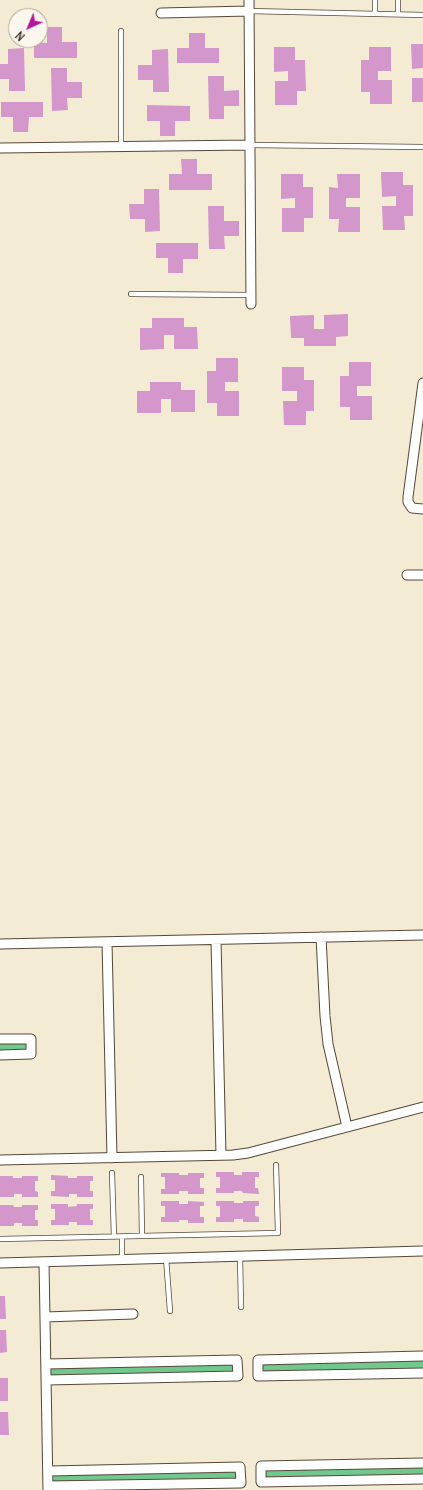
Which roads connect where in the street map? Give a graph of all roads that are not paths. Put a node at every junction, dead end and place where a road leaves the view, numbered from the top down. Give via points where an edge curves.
1 (249, 0) edge
2 (375, 0) edge
3 (398, 0) edge
4 (249, 11) junction
5 (161, 13) dead end
6 (375, 14) junction
7 (398, 14) junction
8 (423, 15) edge
9 (121, 31) dead end
10 (250, 145) junction
11 (121, 146) junction
12 (423, 147) edge
13 (0, 148) edge
14 (131, 294) dead end
15 (251, 300) joint
16 (423, 383) edge
17 (420, 430) edge
18 (423, 509) edge
19 (407, 575) dead end
20 (423, 575) edge
21 (423, 935) edge
22 (321, 937) junction
23 (216, 940) junction
24 (108, 942) junction
25 (0, 944) edge
26 (0, 1039) edge
27 (0, 1055) edge
28 (423, 1107) edge
29 (347, 1128) junction
30 (221, 1155) junction
31 (112, 1158) junction
32 (0, 1160) edge
33 (276, 1165) dead end
34 (112, 1173) dead end
35 (142, 1177) dead end
36 (142, 1236) junction
37 (114, 1237) junction
38 (122, 1237) junction
39 (0, 1239) edge
40 (423, 1251) edge
41 (240, 1256) junction
42 (166, 1258) junction
43 (122, 1259) junction
44 (44, 1262) junction
45 (0, 1263) edge
46 (242, 1307) dead end
47 (170, 1311) dead end
48 (133, 1314) dead end
49 (45, 1317) junction
50 (423, 1356) edge
51 (46, 1364) junction
52 (423, 1373) edge
53 (46, 1380) junction
54 (423, 1463) edge
55 (48, 1471) junction
56 (423, 1479) edge
57 (48, 1488) edge

1 - 4 street
2 - 6 lane
3 - 7 lane
4 - 5 street
4 - 6 lane
4 - 10 street
6 - 7 lane
7 - 8 lane
9 - 11 lane
10 - 11 street
10 - 12 lane
10 - 15 street
11 - 13 street
14 - 15 lane
16 - 17 street
17 - 18 street via 408,502 412,508
19 - 20 street
21 - 22 street
22 - 23 street
22 - 29 street via 324,1016
23 - 24 street
23 - 30 street
24 - 25 street
24 - 31 street
26 - 27 street via 31,1039 31,1054
28 - 29 street
29 - 30 street via 260,1151
30 - 31 street
31 - 32 street
33 - 36 lane via 278,1233
34 - 37 lane
35 - 36 lane
36 - 38 lane
37 - 38 lane
37 - 39 lane
38 - 43 lane
40 - 41 street
41 - 42 street
41 - 46 lane
42 - 43 street
42 - 47 lane
43 - 44 street
44 - 45 street
44 - 49 street
48 - 49 street
49 - 51 street
50 - 52 street via 258,1360 258,1376
51 - 53 street
51 - 53 street via 237,1360 238,1376
53 - 55 street
54 - 56 street via 261,1466 261,1482
55 - 57 street
55 - 57 street via 240,1467 241,1483

